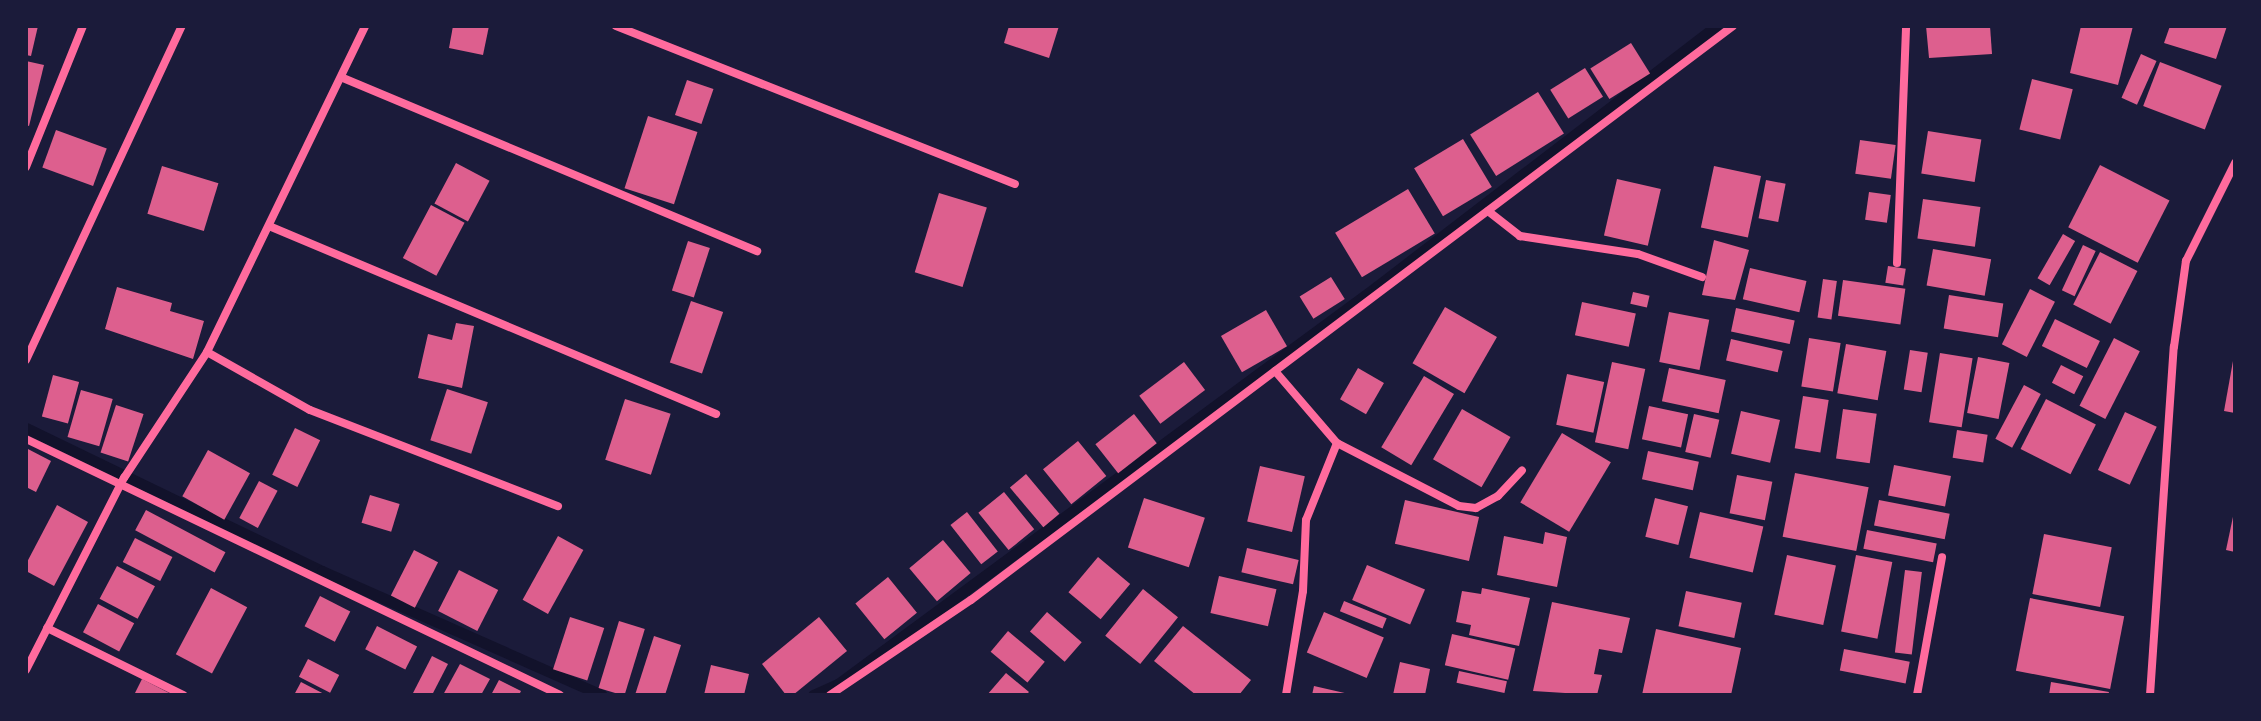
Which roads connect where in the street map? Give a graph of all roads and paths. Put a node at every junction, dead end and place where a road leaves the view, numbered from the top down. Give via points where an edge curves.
1 (83, 26) edge
2 (182, 26) edge
3 (365, 26) edge
4 (616, 26) edge
5 (1733, 26) edge
6 (1906, 26) edge
7 (343, 78) junction
8 (2235, 163) edge
9 (26, 167) edge
10 (1015, 184) dead end
11 (1488, 211) junction
12 (269, 226) junction
13 (757, 251) dead end
14 (1897, 263) dead end
15 (1702, 277) dead end
16 (207, 352) junction
17 (26, 360) edge
18 (1275, 371) junction
19 (716, 414) dead end
20 (26, 439) edge
21 (1337, 443) junction
22 (1522, 470) dead end
23 (125, 477) junction
24 (558, 506) dead end
25 (1942, 557) dead end
26 (47, 628) junction
27 (26, 670) edge
28 (183, 695) edge
29 (560, 695) edge
30 (830, 695) edge
31 (1286, 695) edge
32 (1917, 695) edge
33 (2150, 695) edge

1 - 9 street
2 - 17 street
3 - 7 street
4 - 10 street
5 - 11 street
6 - 14 street
7 - 12 street
7 - 13 street
8 - 33 street via 2186,261 2174,347
11 - 15 street via 1520,236 1638,254
11 - 18 street
12 - 16 street
12 - 19 street
16 - 23 street
16 - 24 street via 310,410
18 - 21 street
18 - 30 street via 971,600
20 - 23 street
21 - 22 street via 1459,506 1476,508 1498,496
21 - 31 street via 1306,520 1303,591
23 - 26 street
23 - 29 street
25 - 32 street
26 - 27 street
26 - 28 street

